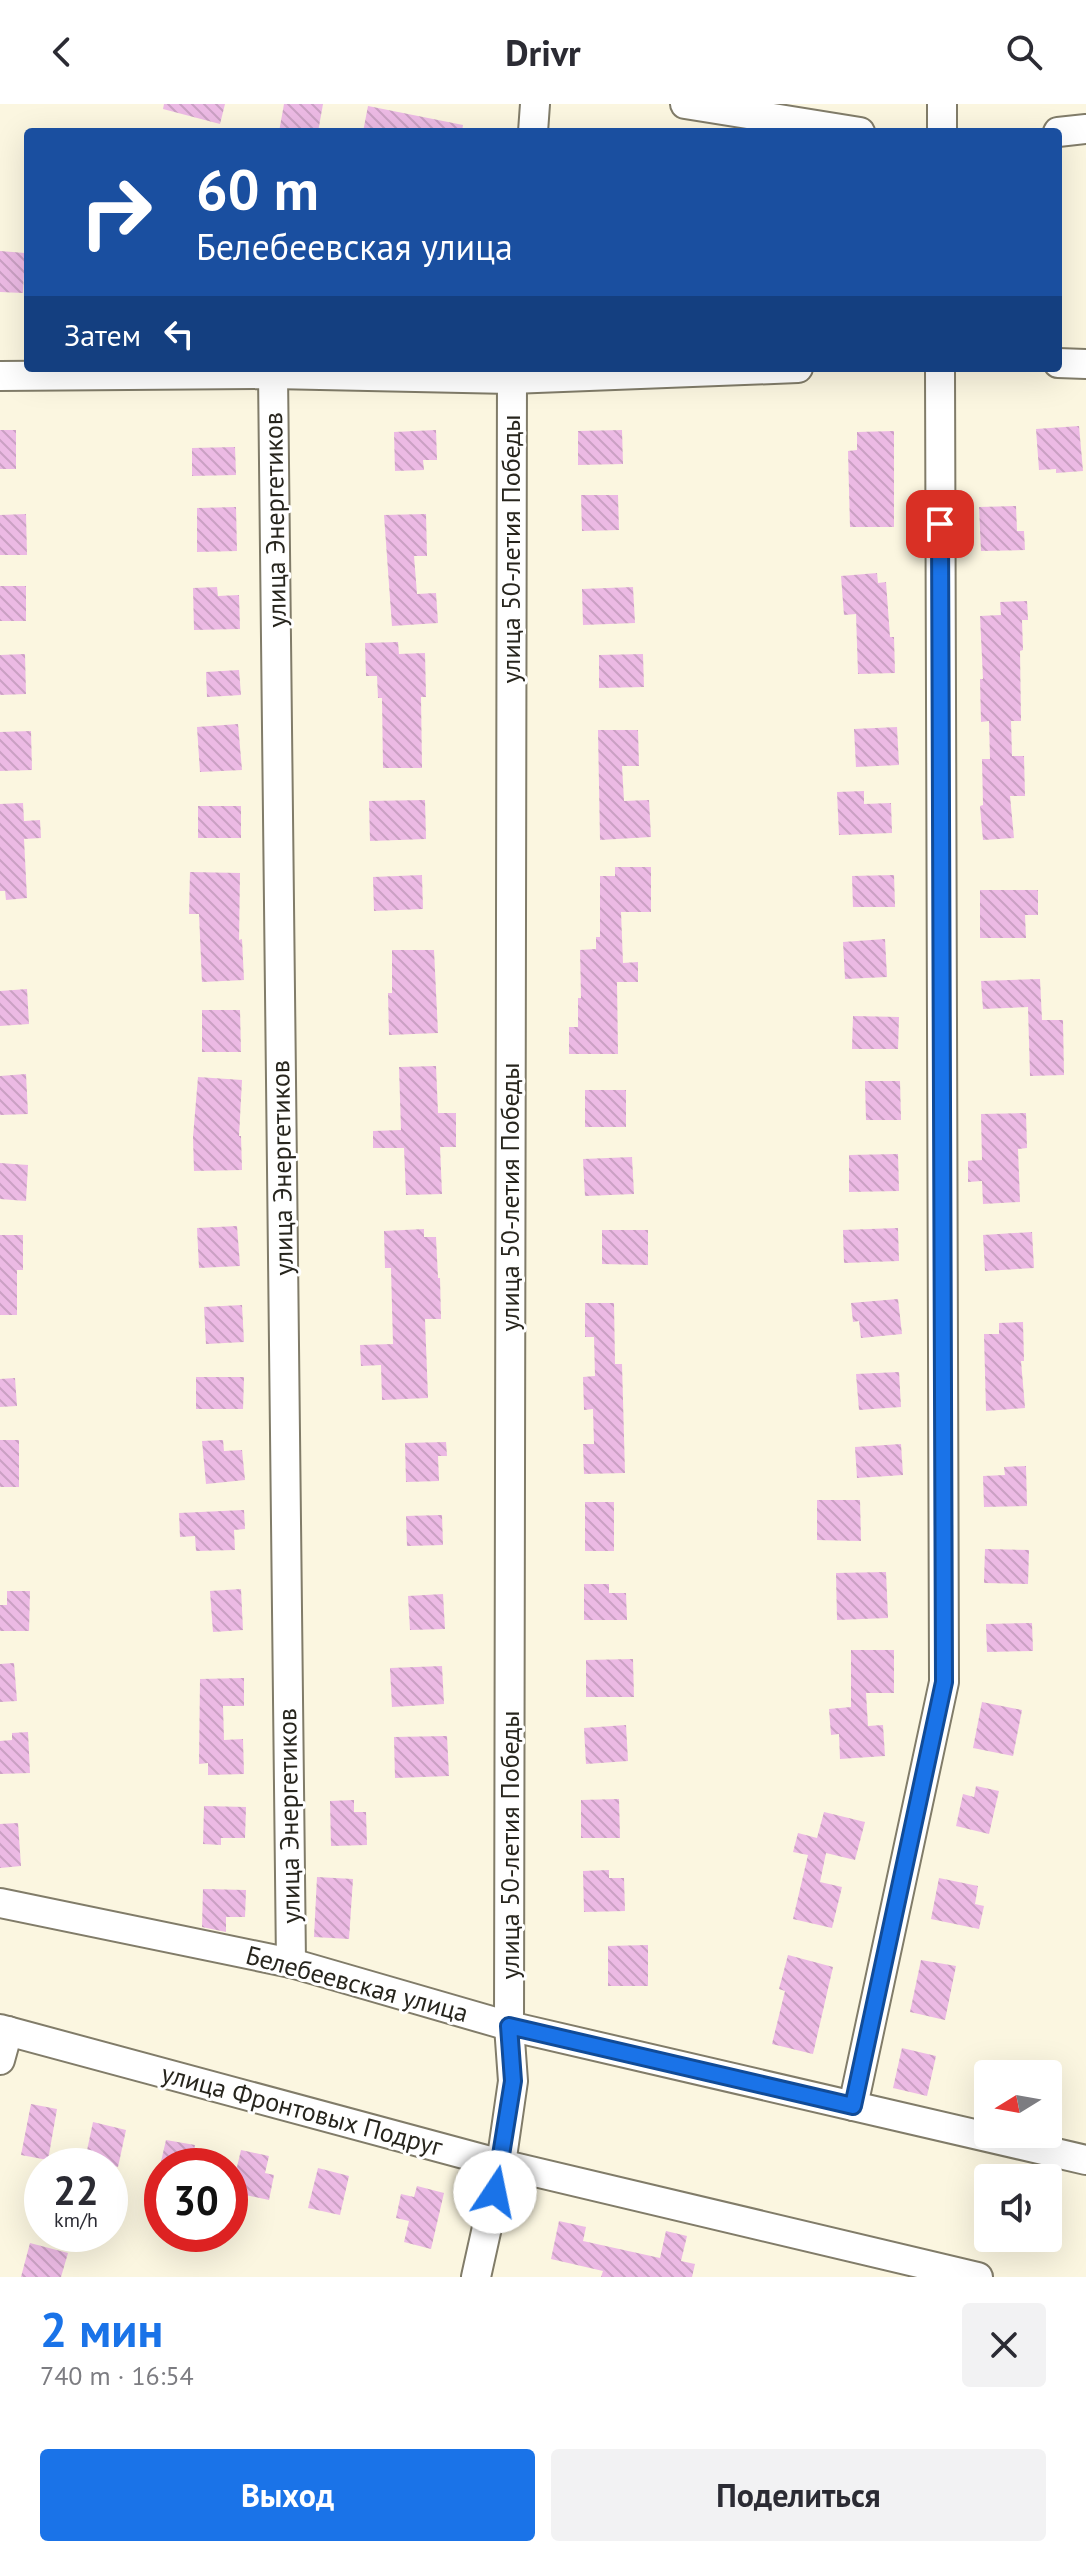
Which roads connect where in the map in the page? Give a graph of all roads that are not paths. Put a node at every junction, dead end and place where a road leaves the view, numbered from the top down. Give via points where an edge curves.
1 (535, 104) edge
2 (685, 104) edge
3 (942, 104) edge
4 (533, 128) edge
5 (835, 128) edge
6 (942, 128) edge
7 (1086, 129) edge
8 (1062, 132) edge
9 (1062, 363) edge
10 (1086, 364) edge
11 (568, 372) edge
12 (940, 372) edge
13 (511, 373) edge
14 (273, 374) junction
15 (0, 376) edge
16 (0, 1903) edge
17 (291, 1963) junction
18 (509, 2026) junction
19 (4, 2030) edge
20 (0, 2060) edge
21 (853, 2106) junction
22 (1086, 2160) edge
23 (501, 2164) junction
24 (476, 2277) edge
25 (978, 2277) edge

1 - 4 street
2 - 5 street
3 - 6 street
7 - 8 street
9 - 10 street
11 - 13 street
12 - 21 street via 944,1682
13 - 14 street
13 - 18 street, улица 50-летия Победы
14 - 15 street
14 - 17 street, улица Энергетиков
16 - 17 street, Белебеевская улица
17 - 18 street, Белебеевская улица
18 - 21 street, Белебеевская улица
18 - 23 street, улица 50-летия Победы via 513,2081
19 - 20 street
19 - 23 street, улица Фронтовых Подруг
21 - 22 street, Белебеевская улица
23 - 24 street, улица 50-летия Победы
23 - 25 street, улица Фронтовых Подруг

